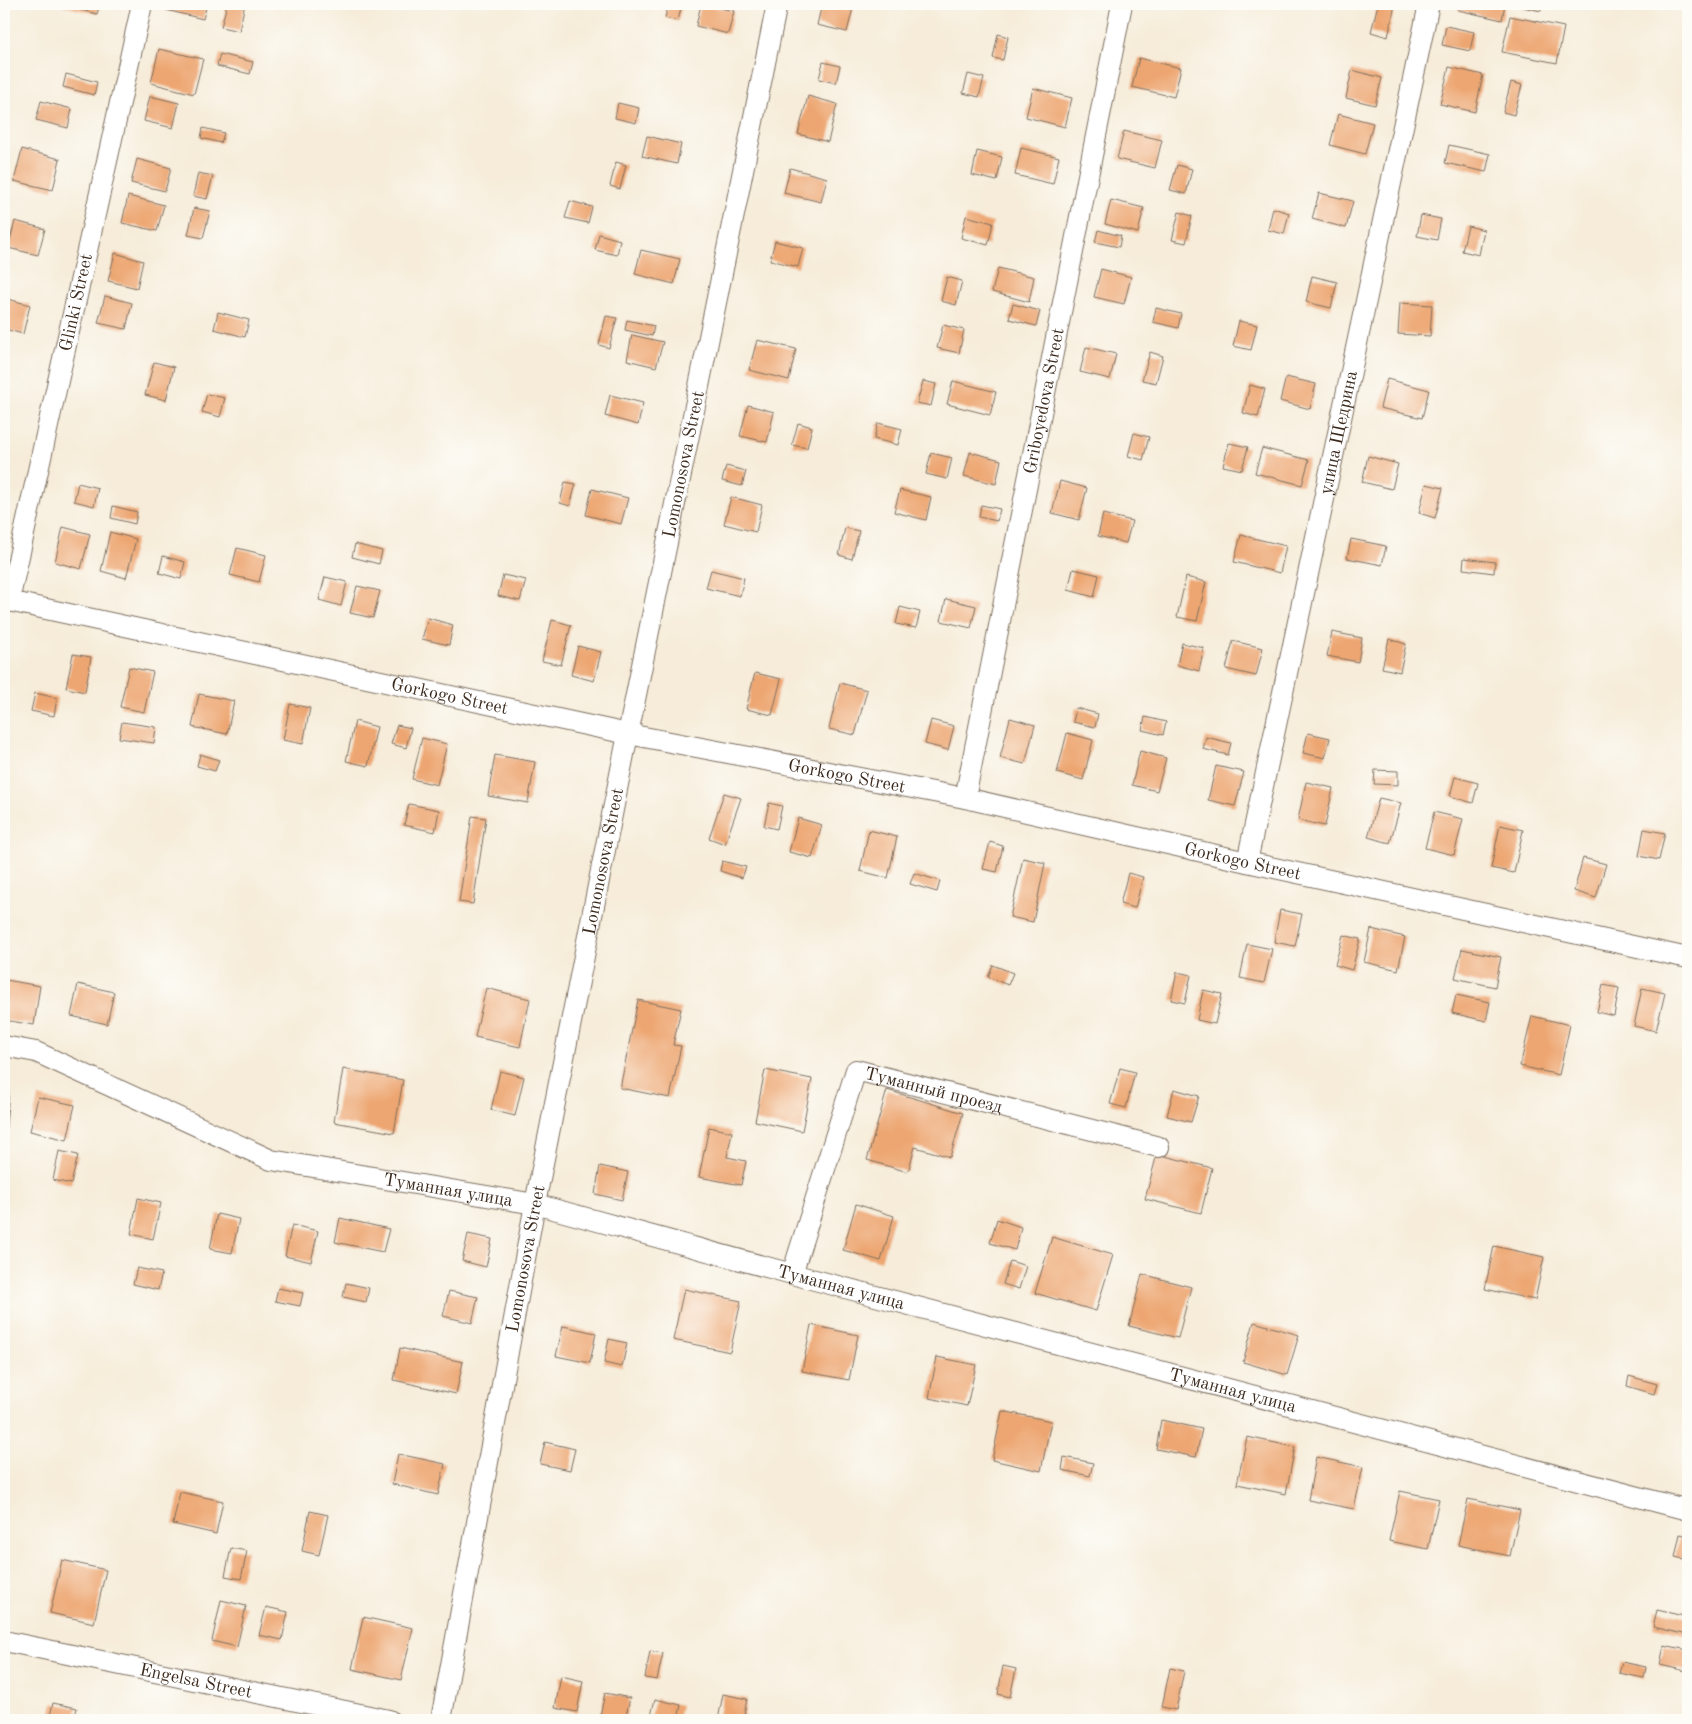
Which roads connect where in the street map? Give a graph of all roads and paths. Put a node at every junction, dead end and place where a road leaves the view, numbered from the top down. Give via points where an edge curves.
1 (142, 4) edge
2 (777, 4) edge
3 (1122, 4) edge
4 (1429, 4) edge
5 (6, 601) edge
6 (628, 734) junction
7 (965, 798) junction
8 (1247, 862) junction
9 (1688, 958) edge
10 (4, 1046) edge
11 (1159, 1147) dead end
12 (535, 1204) junction
13 (792, 1274) junction
14 (1688, 1510) edge
15 (4, 1641) edge
16 (389, 1720) edge
17 (441, 1720) edge

1 - 5 street, Glinki Street
2 - 6 street, Lomonosova Street
3 - 7 street, Griboyedova Street
4 - 8 street, улица Щедрина
5 - 6 street, Gorkogo Street
6 - 7 street, Gorkogo Street
6 - 12 street, Lomonosova Street
7 - 8 street, Gorkogo Street
8 - 9 street, Gorkogo Street
10 - 12 street, Туманная улица via 36,1052 271,1160
11 - 13 street, Туманный проезд via 856,1070
12 - 13 street, Туманная улица
12 - 17 street, Lomonosova Street
13 - 14 street, Туманная улица
15 - 16 street, Engelsa Street

